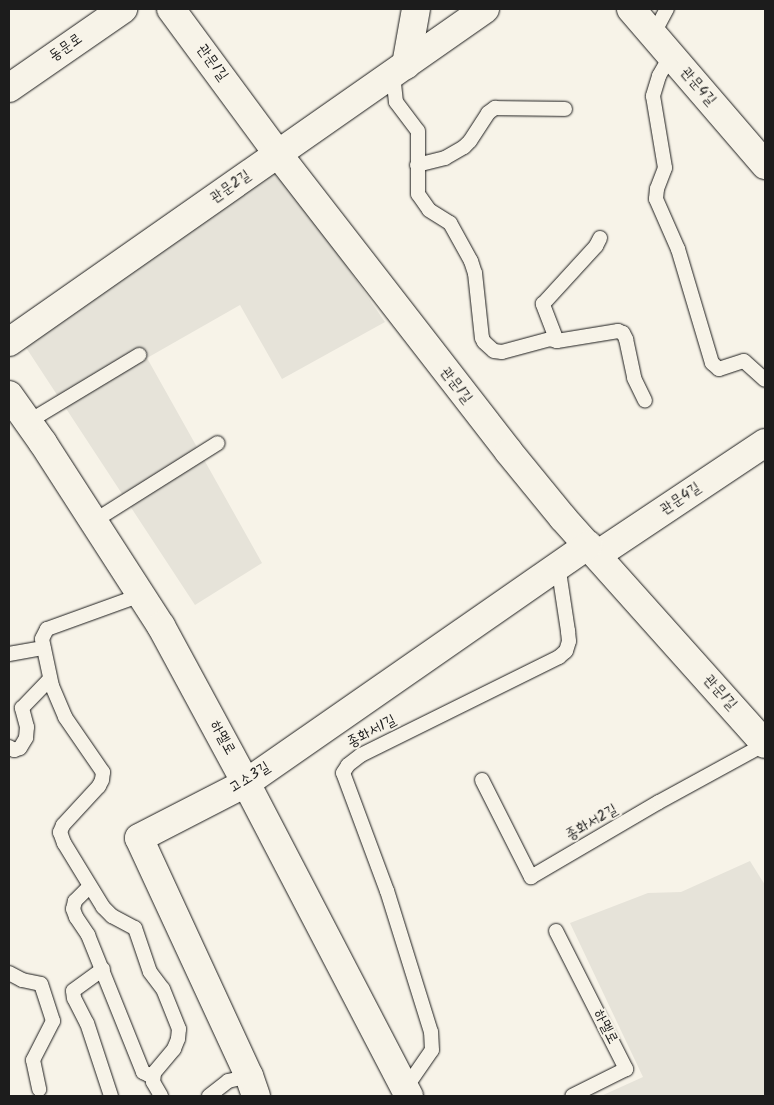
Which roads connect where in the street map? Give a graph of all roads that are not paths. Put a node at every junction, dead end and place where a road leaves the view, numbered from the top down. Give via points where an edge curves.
1 (123, 9) edge
2 (171, 9) edge
3 (416, 9) edge
4 (631, 9) edge
5 (667, 9) edge
6 (478, 12) edge
7 (654, 35) junction
8 (671, 56) junction
9 (399, 69) junction
10 (9, 88) edge
11 (565, 109) dead end
12 (278, 154) junction
13 (417, 165) junction
14 (765, 165) edge
15 (600, 238) dead end
16 (557, 341) junction
17 (9, 342) edge
18 (139, 355) dead end
19 (765, 380) edge
20 (9, 395) edge
21 (646, 401) dead end
22 (28, 422) junction
23 (218, 443) dead end
24 (765, 443) edge
25 (94, 521) junction
26 (592, 550) junction
27 (558, 565) junction
28 (141, 595) junction
29 (44, 648) junction
30 (9, 654) edge
31 (50, 679) junction
32 (765, 744) edge
33 (9, 747) edge
34 (482, 780) dead end
35 (246, 783) junction
36 (89, 887) junction
37 (556, 931) dead end
38 (103, 969) junction
39 (9, 972) edge
40 (154, 1073) junction
41 (253, 1086) edge
42 (39, 1089) dead end
43 (407, 1093) edge
44 (111, 1096) edge
45 (161, 1096) edge
46 (209, 1096) edge
47 (572, 1096) edge

1 - 10 street, 동문로
2 - 12 street, 관문1길
3 - 9 street
4 - 7 street, 관문4길
5 - 7 lane
6 - 9 street, 관문2길
7 - 8 street, 관문4길
8 - 14 street, 관문4길
8 - 19 lane via 659,76 653,96 665,168 656,199 678,249 712,363 719,369 744,361
9 - 12 street, 관문2길
9 - 13 lane via 396,102 418,131
11 - 13 lane via 494,108 464,147 445,158
12 - 17 street, 관문2길
12 - 26 street, 관문1길 via 431,355
13 - 16 lane via 418,194 430,210 450,224 474,268 484,342 494,351 502,352 550,339
15 - 16 lane via 543,304
16 - 21 lane via 618,331 623,333 634,378
18 - 22 lane
20 - 22 street, 하멜로
22 - 25 street, 하멜로
23 - 25 lane
24 - 26 street, 관문4길
25 - 28 street, 하멜로
26 - 27 street, 고소3길
26 - 32 street, 관문1길
27 - 35 street, 고소3길
27 - 43 lane, 종화서1길 via 569,641 559,657 361,755 342,773 387,891 432,1032 432,1050
28 - 29 lane via 47,629 42,639
28 - 35 street, 하멜로
29 - 30 lane
29 - 31 lane
31 - 33 lane via 22,708 27,727 26,738 20,748 14,750
31 - 36 lane via 66,717 103,772 99,786 60,832
32 - 34 lane, 종화서2길 via 531,877
35 - 41 street, 고소3길 via 139,838
35 - 43 street, 하멜로
36 - 38 lane via 75,901 74,909
36 - 40 lane via 112,916 135,928 150,972 163,990 179,1029 169,1057
37 - 47 lane, 하멜로 via 626,1069
38 - 40 lane via 143,1072
38 - 44 lane via 73,991
39 - 42 lane via 22,980 41,984 53,1021 32,1060
40 - 45 lane via 153,1082
41 - 46 lane via 228,1081

